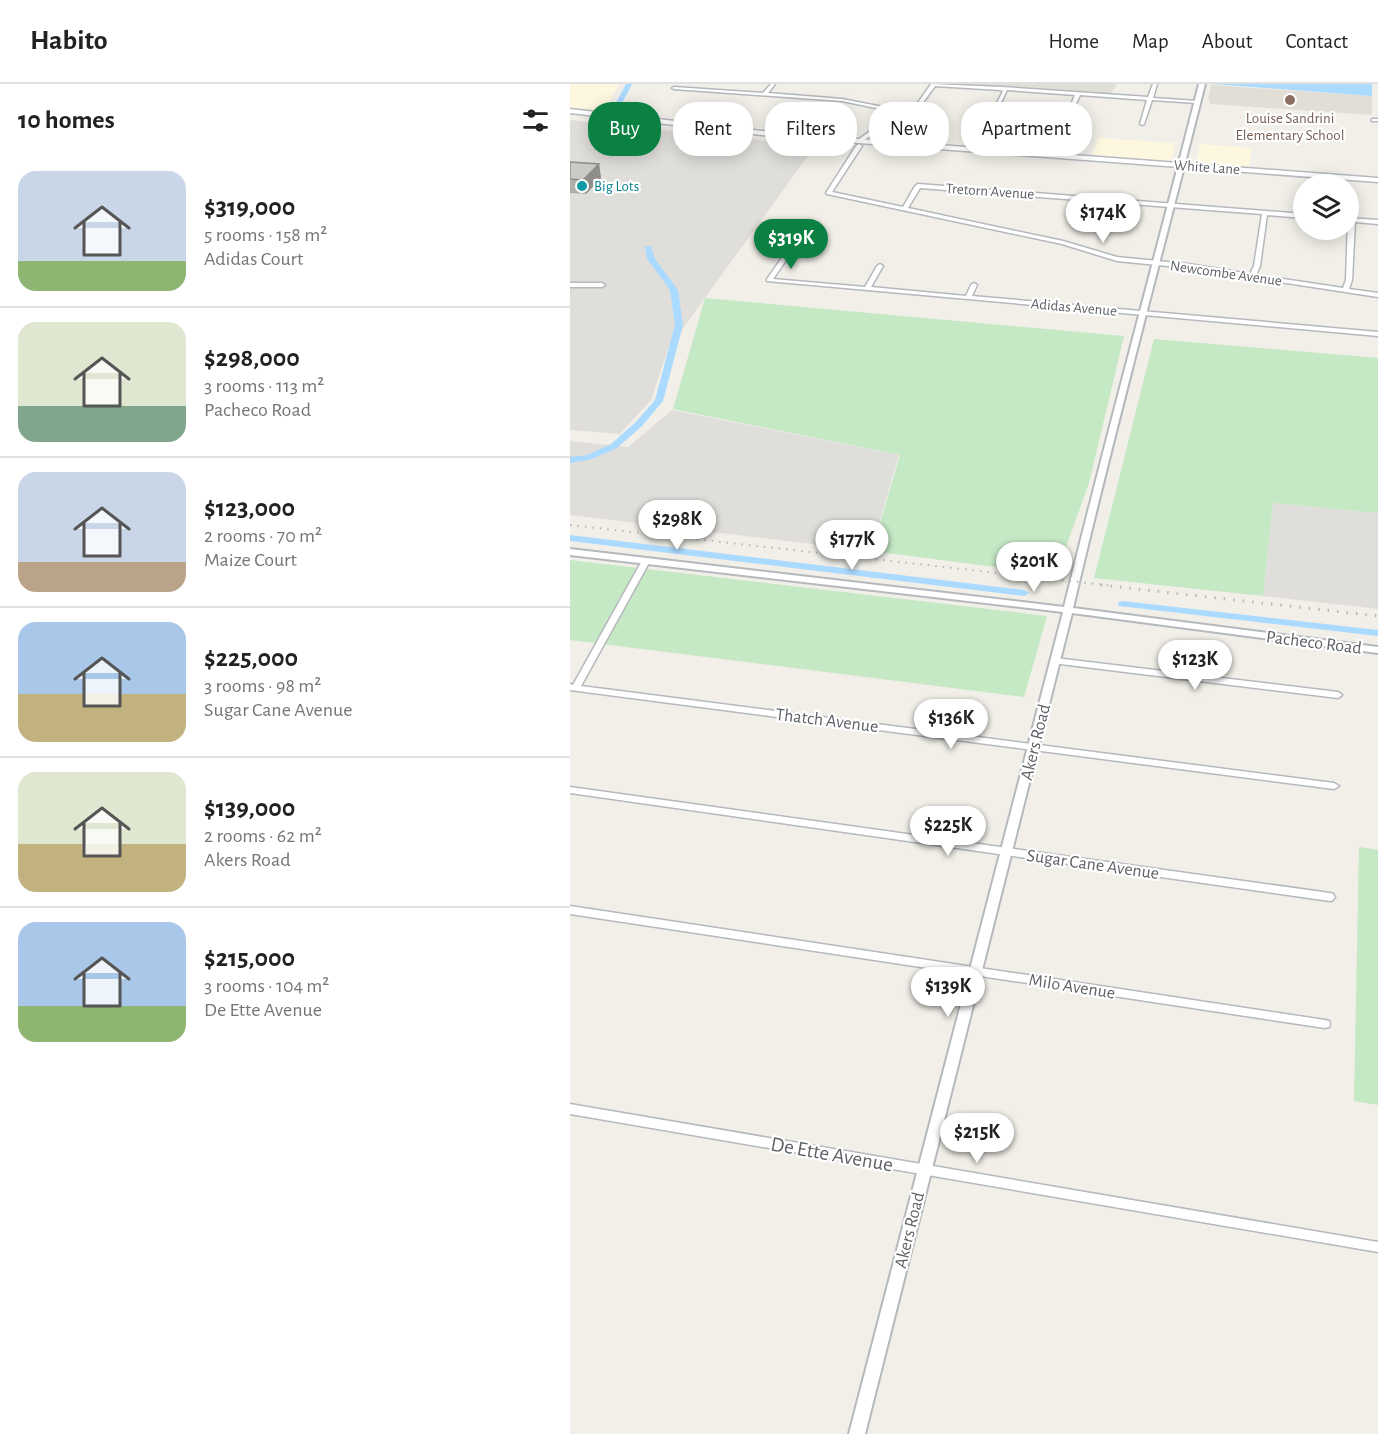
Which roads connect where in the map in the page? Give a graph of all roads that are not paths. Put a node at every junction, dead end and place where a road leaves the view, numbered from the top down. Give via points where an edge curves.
1 (773, 84) edge
2 (934, 84) edge
3 (1155, 84) edge
4 (1202, 84) edge
5 (674, 88) dead end
6 (1002, 88) junction
7 (1078, 94) junction
8 (764, 95) junction
9 (1150, 99) junction
10 (923, 102) edge
11 (1000, 102) edge
12 (1075, 102) edge
13 (1197, 102) junction
14 (869, 105) edge
15 (570, 111) edge
16 (588, 113) edge
17 (570, 116) edge
18 (588, 117) edge
19 (581, 118) junction
20 (661, 122) edge
21 (1142, 124) dead end
22 (673, 128) edge
23 (765, 133) edge
24 (869, 135) edge
25 (753, 137) edge
26 (859, 144) junction
27 (1181, 168) junction
28 (1378, 180) edge
29 (1378, 185) edge
30 (1172, 206) junction
31 (905, 209) junction
32 (1265, 213) junction
33 (1293, 215) edge
34 (1359, 221) edge
35 (1378, 222) edge
36 (1350, 240) edge
37 (793, 246) dead end
38 (1157, 263) junction
39 (880, 266) dead end
40 (1252, 276) junction
41 (570, 285) edge
42 (602, 285) dead end
43 (974, 285) dead end
44 (867, 289) junction
45 (1345, 290) junction
46 (1378, 295) edge
47 (968, 298) junction
48 (1144, 314) junction
49 (1378, 334) edge
50 (570, 552) edge
51 (646, 561) junction
52 (1068, 610) junction
53 (1378, 650) edge
54 (1055, 661) junction
55 (572, 687) edge
56 (1338, 696) dead end
57 (1033, 747) junction
58 (1335, 786) dead end
59 (570, 790) edge
60 (1006, 852) junction
61 (1330, 897) dead end
62 (570, 910) edge
63 (976, 971) junction
64 (1325, 1024) dead end
65 (570, 1110) edge
66 (925, 1170) junction
67 (1378, 1247) edge
68 (857, 1434) edge

1 - 8 street
2 - 6 street
2 - 10 street
3 - 9 street
4 - 13 street, Akers Road
5 - 8 street
6 - 7 street
6 - 11 street via 1005,91
7 - 9 street
7 - 12 street
8 - 14 street
9 - 13 street
9 - 21 street
13 - 27 street, Akers Road
15 - 16 main road, White Lane
17 - 19 main road, White Lane
18 - 19 main road
19 - 22 main road, White Lane
20 - 23 main road, White Lane
24 - 26 street
25 - 26 main road, White Lane
26 - 27 main road, White Lane
26 - 27 main road, White Lane via 915,145
26 - 31 street, Newcombe Avenue via 829,193
27 - 28 main road, White Lane
27 - 29 main road, White Lane
27 - 30 street, Akers Road
30 - 31 street, Tretorn Avenue via 918,186
30 - 32 street, Tretorn Avenue
30 - 38 street, Akers Road
31 - 38 street, Newcombe Avenue via 1063,243 1105,257
32 - 33 street, Tretorn Avenue
32 - 40 street
34 - 35 street
36 - 45 street via 1349,280
37 - 44 street, Adidas Avenue via 769,280
38 - 40 street, Newcombe Avenue
38 - 48 street, Akers Road
39 - 44 street
40 - 45 street, Newcombe Avenue
41 - 42 street
43 - 47 street
44 - 47 street, Adidas Avenue
45 - 46 street, Newcombe Avenue
47 - 48 street, Adidas Avenue
48 - 49 street, Adidas Avenue
48 - 52 street, Akers Road
50 - 51 street, Pacheco Road
51 - 52 street, Pacheco Road
51 - 55 street
52 - 53 street, Pacheco Road
52 - 54 street, Akers Road
54 - 56 street
54 - 57 street, Akers Road
55 - 57 street, Thatch Avenue
57 - 58 street, Thatch Avenue
57 - 60 street, Akers Road
59 - 60 street, Sugar Cane Avenue
60 - 61 street, Sugar Cane Avenue
60 - 63 street, Akers Road
62 - 63 street, Milo Avenue
63 - 64 street, Milo Avenue
63 - 66 street, Akers Road
65 - 66 street, De Ette Avenue
66 - 67 street, De Ette Avenue
66 - 68 street, Akers Road

